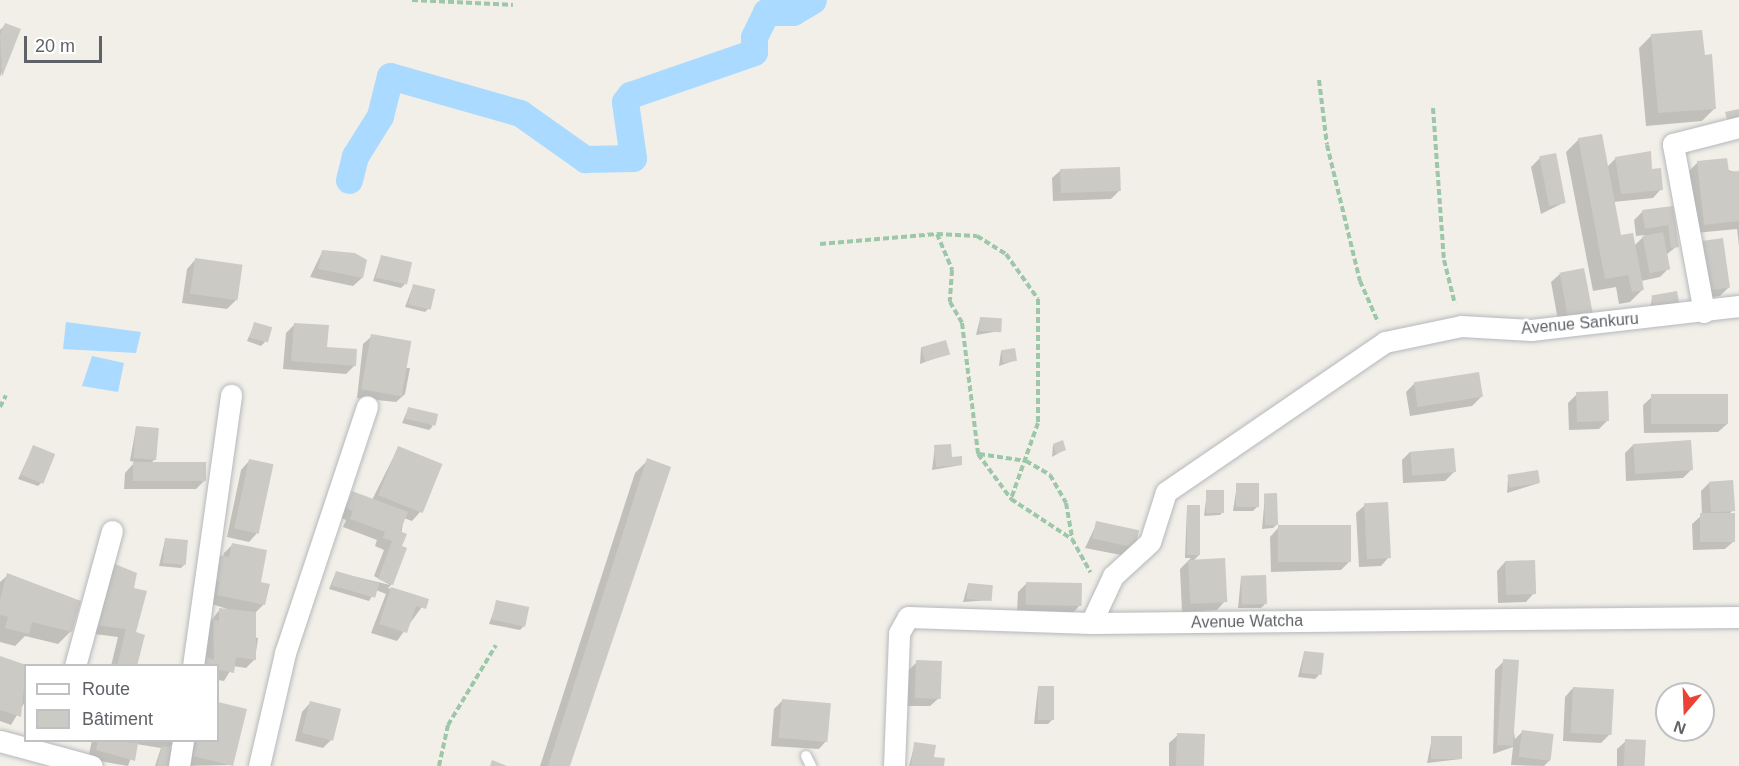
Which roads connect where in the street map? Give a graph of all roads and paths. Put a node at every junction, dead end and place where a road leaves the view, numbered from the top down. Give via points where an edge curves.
1 (412, 0) edge
2 (513, 5) dead end
3 (1319, 80) dead end
4 (1433, 108) dead end
5 (1739, 127) edge
6 (937, 234) junction
7 (820, 244) dead end
8 (1739, 306) edge
9 (1704, 312) junction
10 (1461, 326) junction
11 (1385, 342) junction
12 (6, 395) dead end
13 (231, 395) dead end
14 (367, 406) dead end
15 (0, 407) edge
16 (978, 454) junction
17 (1026, 460) junction
18 (1011, 499) junction
19 (112, 531) dead end
20 (1072, 538) junction
21 (1104, 599) junction
22 (1739, 617) edge
23 (1091, 623) junction
24 (496, 645) dead end
25 (76, 664) edge
26 (193, 664) edge
27 (0, 741) edge
28 (183, 742) edge
29 (53, 748) edge
30 (92, 766) edge
31 (179, 766) edge
32 (259, 766) edge
33 (439, 766) edge
34 (894, 766) edge

1 - 2 path
3 - 11 path via 1327,145 1360,281
4 - 10 path via 1444,260
5 - 9 street via 1673,144
6 - 7 path
6 - 16 path via 952,270 950,302 962,323
6 - 17 path via 977,236 1006,254 1038,299 1041,393
8 - 9 street, Avenue Sankuru
9 - 10 street, Avenue Sankuru via 1531,330
10 - 11 street, Avenue Sankuru
11 - 21 street via 1166,492 1150,542 1118,569
12 - 15 path
13 - 26 street
14 - 32 street via 285,653
16 - 17 path
16 - 18 path
17 - 18 path
17 - 20 path via 1050,475 1066,503
18 - 20 path
19 - 25 street
20 - 21 path
21 - 23 street
22 - 23 street, Avenue Watcha
23 - 34 street, Avenue Watcha via 904,618 899,633
24 - 33 path via 448,725
27 - 29 street
28 - 31 street
29 - 30 street

